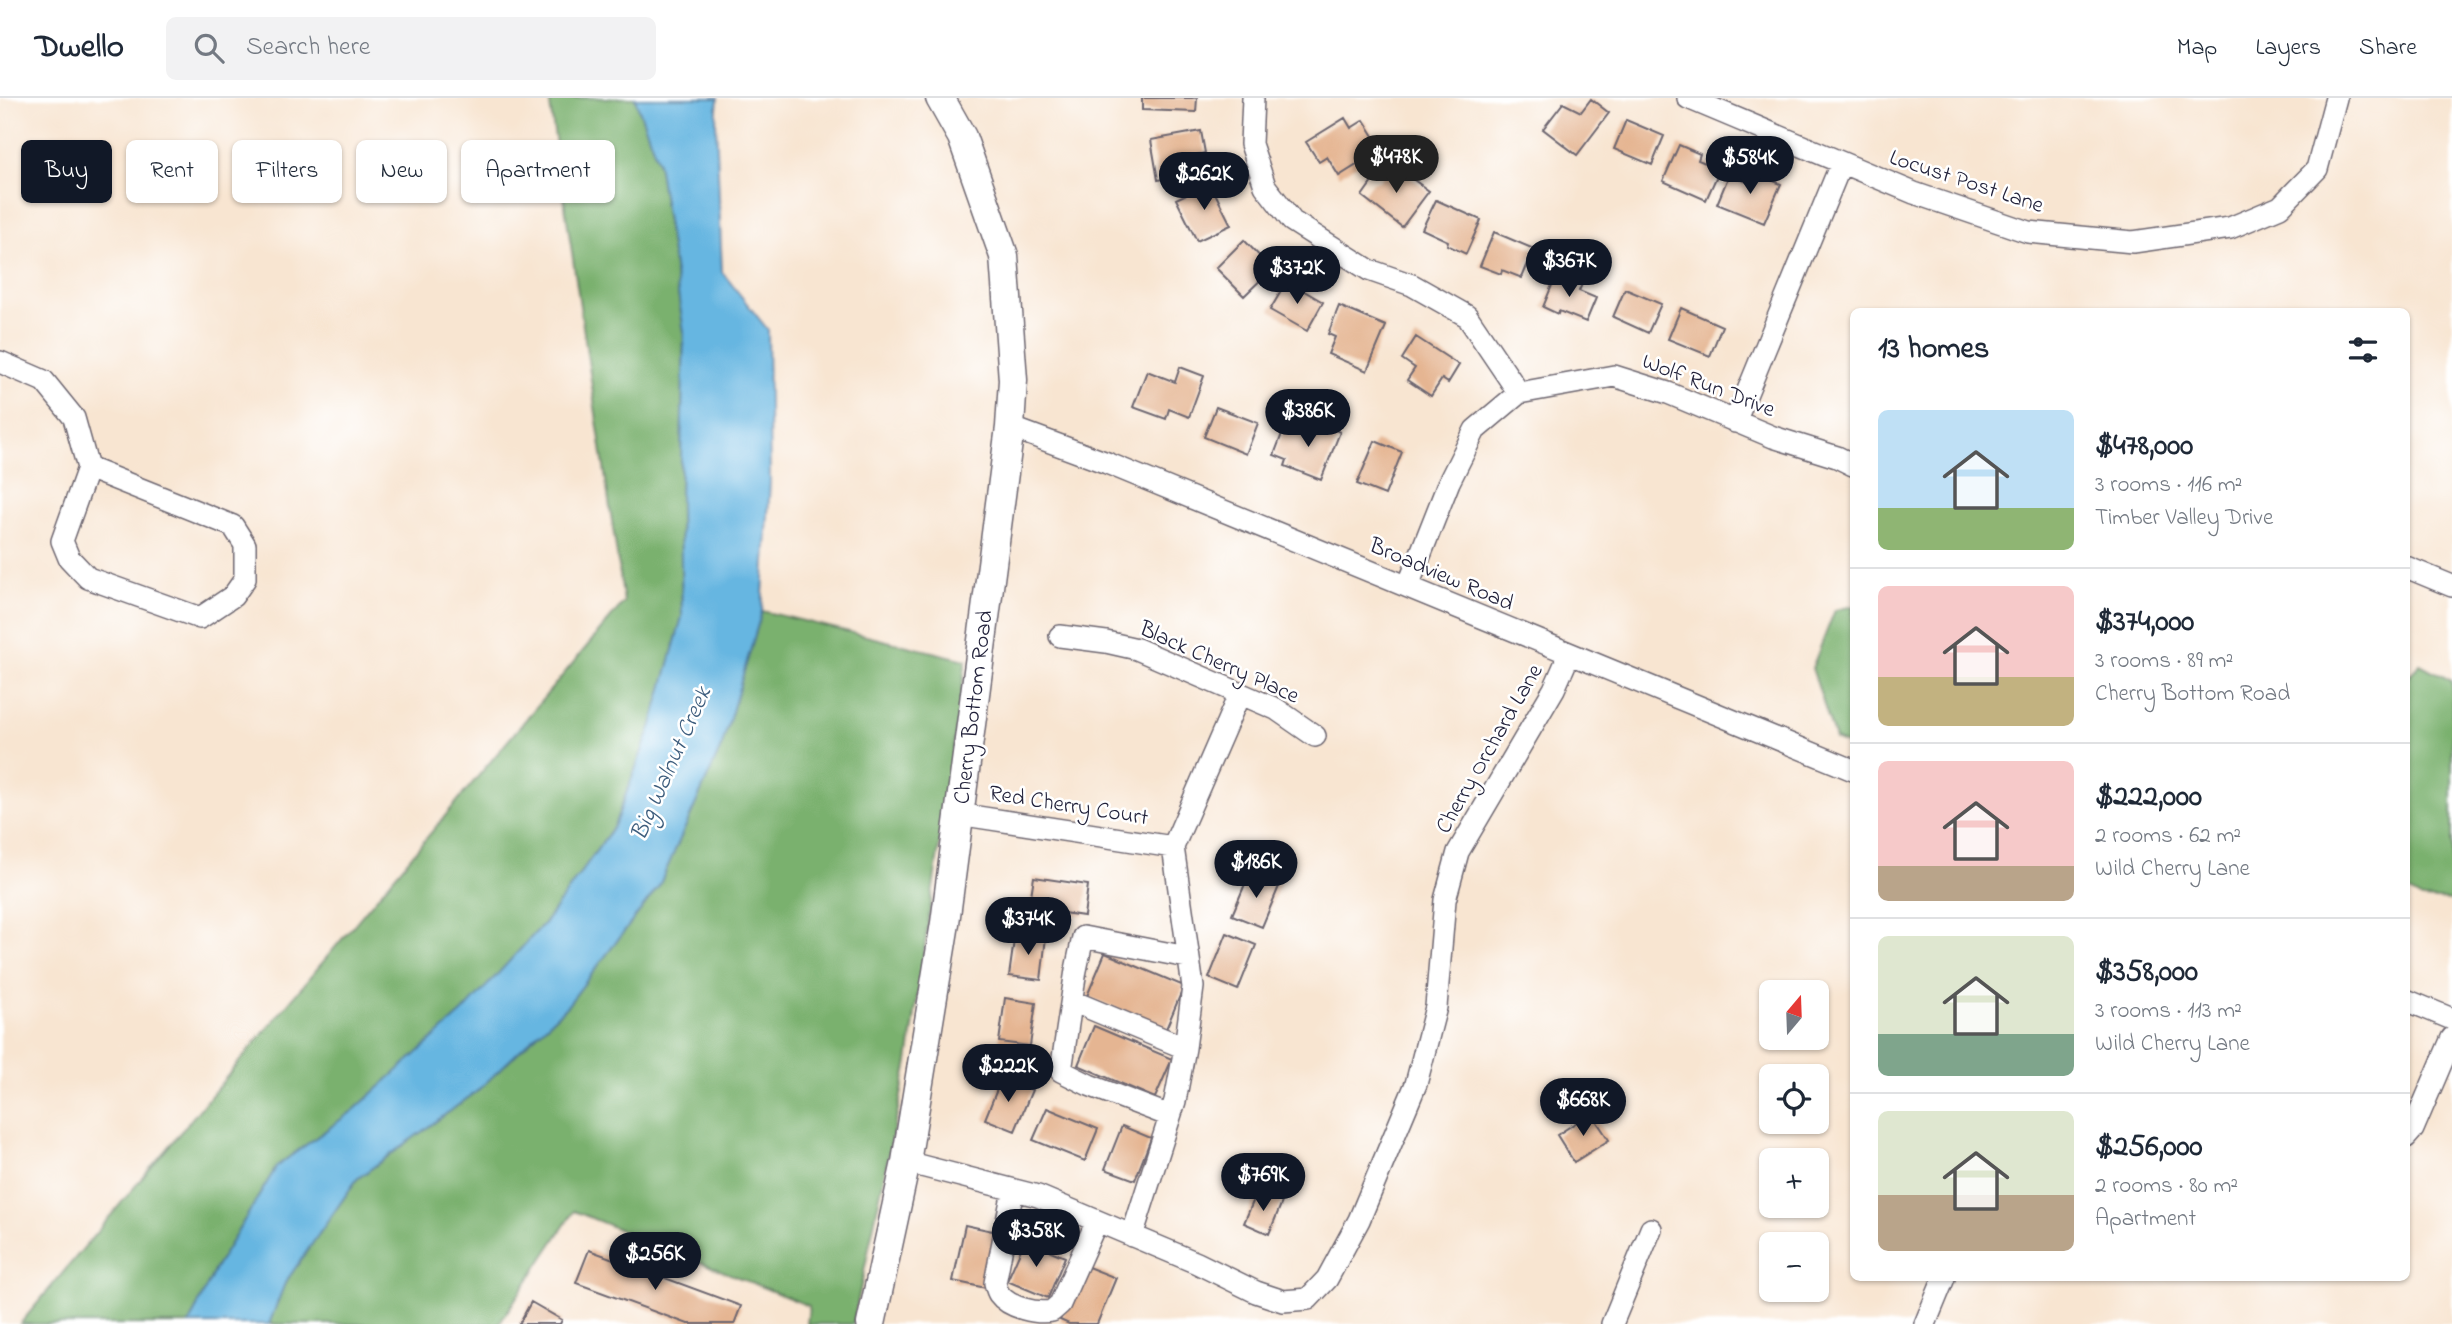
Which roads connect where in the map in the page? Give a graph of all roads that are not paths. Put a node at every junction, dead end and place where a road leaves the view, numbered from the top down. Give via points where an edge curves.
1 (940, 98) edge
2 (1253, 98) edge
3 (1688, 98) edge
4 (2336, 98) edge
5 (1841, 164) junction
6 (0, 362) edge
7 (1520, 393) junction
8 (1735, 422) junction
9 (1010, 427) junction
10 (1850, 464) edge
11 (88, 468) junction
12 (2410, 570) edge
13 (1408, 586) junction
14 (2452, 586) edge
15 (1060, 636) dead end
16 (1570, 655) junction
17 (1240, 693) junction
18 (1315, 736) dead end
19 (1850, 769) edge
20 (958, 814) junction
21 (1173, 847) junction
22 (1187, 957) junction
23 (1072, 1001) junction
24 (2410, 1002) edge
25 (2452, 1019) edge
26 (2452, 1038) edge
27 (1185, 1048) junction
28 (1170, 1116) junction
29 (2410, 1132) edge
30 (906, 1162) junction
31 (1013, 1190) junction
32 (1097, 1221) junction
33 (1651, 1229) dead end
34 (1132, 1236) junction
35 (1943, 1281) edge
36 (871, 1324) edge
37 (1612, 1324) edge
38 (1925, 1324) edge

1 - 9 main road, Cherry Bottom Road via 962,136 1004,256 1013,380
2 - 7 street via 1251,144 1265,186 1292,221 1369,270 1412,285 1468,316
3 - 5 street, Locust Post Lane
4 - 5 street, Locust Post Lane via 2318,169 2280,207 2231,228 2133,242 2028,232
5 - 8 street
6 - 11 street via 44,382 74,418
7 - 8 street, Wolf Run Drive via 1614,376
7 - 13 street, Wolf Run Drive via 1475,430
8 - 10 street, Wolf Run Drive
9 - 13 street, Broadview Road
9 - 20 main road, Cherry Bottom Road
11 - 11 street via 62,541 69,558 88,578 200,618 233,596 245,579 245,545 233,526
12 - 14 street
13 - 16 street, Broadview Road
15 - 17 street, Black Cherry Place via 1137,649
16 - 19 street, Broadview Road
16 - 34 street, Cherry Orchard Lane via 1458,852 1445,900 1436,1007 1416,1084 1359,1220 1327,1279 1308,1299 1283,1301
17 - 18 street, Black Cherry Place via 1276,709
17 - 21 street, Red Cherry Court
20 - 21 street, Red Cherry Court
20 - 30 main road, Cherry Bottom Road
21 - 22 street, Red Cherry Court
22 - 23 street via 1083,937
22 - 27 street, Red Cherry Court via 1193,987
23 - 27 street
23 - 28 street via 1061,1071
24 - 25 street
26 - 29 street
27 - 28 street, Red Cherry Court
28 - 34 street, Red Cherry Court
30 - 31 street
30 - 36 main road, Cherry Bottom Road
31 - 32 street
31 - 32 street via 995,1283 1007,1301 1034,1312 1052,1311 1060,1304
32 - 34 street
33 - 37 street
35 - 38 street

